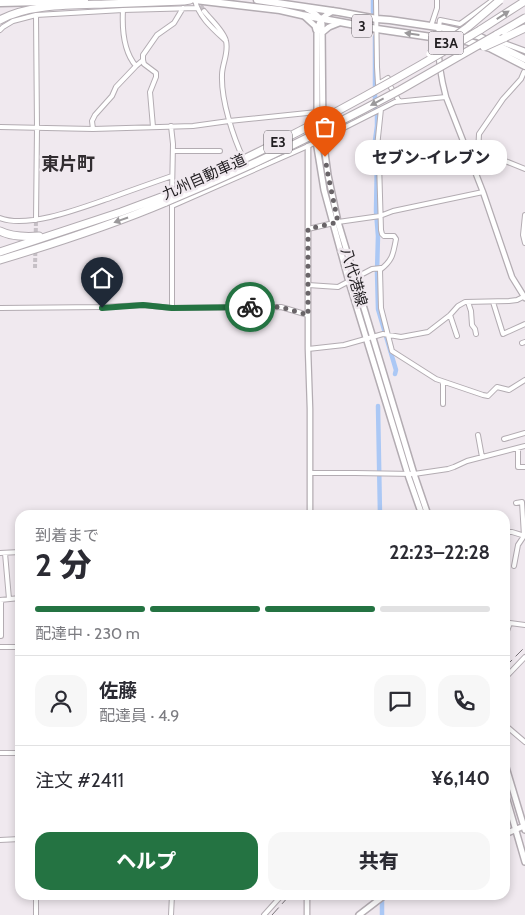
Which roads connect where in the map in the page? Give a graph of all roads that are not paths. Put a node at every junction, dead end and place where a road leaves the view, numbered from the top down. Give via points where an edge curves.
1 (141, 0) edge
2 (190, 0) edge
3 (195, 0) edge
4 (257, 0) edge
5 (376, 0) edge
6 (438, 0) edge
7 (493, 0) edge
8 (500, 0) edge
9 (525, 1) edge
10 (0, 3) edge
11 (300, 6) junction
12 (183, 8) junction
13 (197, 8) junction
14 (123, 10) junction
15 (204, 11) tunnel mouth
16 (333, 11) junction
17 (36, 15) junction
18 (302, 15) junction
19 (525, 18) edge
20 (321, 19) junction
21 (377, 19) junction
22 (0, 20) edge
23 (342, 23) junction
24 (432, 26) junction
25 (442, 27) junction
26 (525, 28) edge
27 (377, 29) junction
28 (0, 30) edge
29 (320, 32) junction
30 (500, 36) junction
31 (438, 38) junction
32 (226, 41) junction
33 (525, 51) edge
34 (525, 59) edge
35 (143, 60) junction
36 (136, 66) junction
37 (525, 66) edge
38 (524, 72) edge
39 (389, 83) junction
40 (446, 96) junction
41 (399, 101) junction
42 (381, 109) junction
43 (317, 112) junction
44 (229, 121) junction
45 (153, 126) junction
46 (171, 126) junction
47 (0, 127) edge
48 (37, 128) junction
49 (93, 129) junction
50 (320, 140) junction
51 (308, 146) junction
52 (172, 151) junction
53 (220, 151) dead end
54 (478, 153) junction
55 (472, 160) junction
56 (525, 169) edge
57 (249, 171) junction
58 (172, 176) junction
59 (483, 192) junction
60 (167, 201) junction
61 (525, 215) edge
62 (380, 216) junction
63 (0, 218) edge
64 (36, 220) junction
65 (335, 222) junction
66 (308, 229) junction
67 (0, 231) edge
68 (54, 234) junction
69 (525, 243) edge
70 (0, 252) edge
71 (0, 262) edge
72 (381, 268) junction
73 (355, 278) junction
74 (349, 282) junction
75 (308, 286) junction
76 (525, 297) edge
77 (468, 302) junction
78 (493, 302) junction
79 (0, 308) edge
80 (172, 308) junction
81 (308, 315) junction
82 (450, 315) junction
83 (525, 324) edge
84 (476, 334) dead end
85 (386, 335) junction
86 (457, 336) dead end
87 (370, 338) junction
88 (308, 349) junction
89 (525, 380) edge
90 (443, 382) junction
91 (443, 404) dead end
92 (525, 433) edge
93 (478, 435) dead end
94 (504, 438) dead end
95 (525, 446) edge
96 (518, 448) junction
97 (482, 457) junction
98 (525, 467) edge
99 (310, 474) junction
100 (407, 474) junction
101 (414, 474) junction
102 (524, 502) edge
103 (516, 503) dead end
104 (310, 510) edge
105 (420, 510) edge
106 (426, 510) edge
107 (510, 532) edge
108 (525, 536) edge
109 (15, 552) edge
110 (2, 553) edge
111 (514, 566) dead end
112 (15, 598) edge
113 (9, 599) junction
114 (1, 600) edge
115 (510, 623) edge
116 (525, 625) edge
117 (1, 636) dead end
118 (0, 647) edge
119 (15, 647) edge
120 (525, 657) edge
121 (510, 673) edge
122 (510, 729) edge
123 (525, 742) edge
124 (0, 753) edge
125 (15, 753) edge
126 (510, 780) edge
127 (510, 811) edge
128 (525, 827) edge
129 (515, 829) junction
130 (510, 832) edge
131 (15, 839) edge
132 (0, 840) edge
133 (525, 862) edge
134 (36, 900) edge
135 (172, 900) edge
136 (278, 900) edge
137 (307, 900) edge
138 (379, 900) edge
139 (36, 915) edge
140 (171, 915) edge
141 (264, 915) edge
142 (307, 915) edge
143 (359, 915) edge

1 - 10 highway
2 - 22 highway via 54,6 20,11
3 - 13 street
3 - 18 highway, 3
4 - 11 highway, 3
5 - 21 street
6 - 24 street
7 - 25 street via 460,24 440,20
8 - 39 highway, E3A, bridge via 454,38
39 -> 9 highway, 九州自動車道 / E3, bridge
11 - 16 highway, 3
11 - 20 main road via 318,14
12 - 13 street
12 - 14 street
12 - 35 street via 174,23 157,35
13 - 32 street
14 - 17 street
14 - 36 street via 123,31
15 - 32 street
16 - 20 main road
16 - 21 highway, 3
17 - 28 street via 12,21
17 - 48 street
18 - 20 highway, 3
18 - 29 main road
19 - 30 highway, 九州自動車道 / E3
20 - 23 highway, 3
20 - 29 main road, 八代港線 via 317,27
21 - 24 highway, 3
21 - 27 street
23 - 27 highway, 3
23 - 29 main road
24 - 25 highway, 3
25 - 31 street
25 - 33 street via 481,35
25 - 34 highway, 3 via 478,36
26 - 30 highway
31 -> 27 highway, 3
27 - 41 street via 378,84 388,78
29 - 43 main road, 八代港線
29 - 50 main road, 八代港線
30 -> 60 highway, 九州自動車道 / E3, bridge via 304,139
31 - 37 highway, 3 via 490,48
31 - 40 street
32 - 44 street via 221,83
35 - 36 street
35 - 45 street via 156,74 150,92
36 - 49 street via 93,117
38 - 54 street via 479,134
39 - 60 highway, 九州自動車道 / E3, bridge
40 - 41 street
40 - 55 street
41 - 42 street
42 - 50 street
42 - 62 street via 377,147
43 - 44 street
43 - 50 main road, 八代港線
44 - 46 street
44 - 57 street
45 - 46 street
45 - 49 street
46 - 52 street
47 - 48 street
48 - 49 street
48 - 64 street
50 - 51 street
50 - 65 main road, 八代港線 via 324,190
51 - 57 street
51 - 66 street
52 - 53 street
52 - 58 street
54 - 55 street
54 - 56 street
55 - 59 street
57 - 60 street
58 - 60 street
58 - 64 street via 82,208
59 - 62 street
59 - 76 street via 512,277
60 - 68 highway, 九州自動車道 / E3
60 -> 71 highway, 九州自動車道 / E3
60 - 80 street
61 - 69 street
62 - 65 street
62 - 72 street via 382,234 396,239 392,257
63 - 64 street via 20,222
65 - 66 street
65 - 73 main road, 八代港線
65 - 74 main road, 八代港線
66 - 75 street
67 - 68 highway via 21,236
68 - 70 highway, 九州自動車道 / E3
72 - 73 street
72 - 85 street via 381,308
73 - 74 street
73 - 87 main road, 八代港線
74 - 75 street via 338,287
74 - 87 main road, 八代港線
75 - 81 street
76 - 78 street
77 - 78 street
77 - 82 street via 458,306
77 - 84 street
78 - 83 street via 503,334
79 - 80 street via 143,305
80 - 81 street via 281,307
81 - 88 street
82 - 85 street via 428,332
82 - 86 street
85 - 87 street
85 - 90 street via 392,351
87 - 88 street
87 - 100 main road, 八代港線
87 - 101 main road, 八代港線
88 - 99 street
89 - 90 street via 509,390 498,387 488,396
90 - 91 street
92 - 94 street
93 - 97 street
95 - 96 street
96 - 97 street
96 - 98 street via 518,467
97 - 101 street via 448,469
99 - 100 street
99 - 104 street
100 - 101 street
100 - 105 main road, 八代港線
101 - 106 main road, 八代港線
102 - 103 street
102 - 108 street
107 - 108 street
108 - 111 street via 518,545
109 - 110 street
110 - 113 street
112 - 113 street
113 - 114 street
114 - 117 street
115 - 116 street
118 - 119 street
120 - 121 street
122 - 123 street
124 - 125 street
126 - 128 main road
127 - 129 main road
128 - 129 main road
129 - 130 main road
129 - 133 main road
131 - 132 street
134 - 139 street
135 - 140 street
136 - 141 street
137 - 142 street
138 - 143 main road

